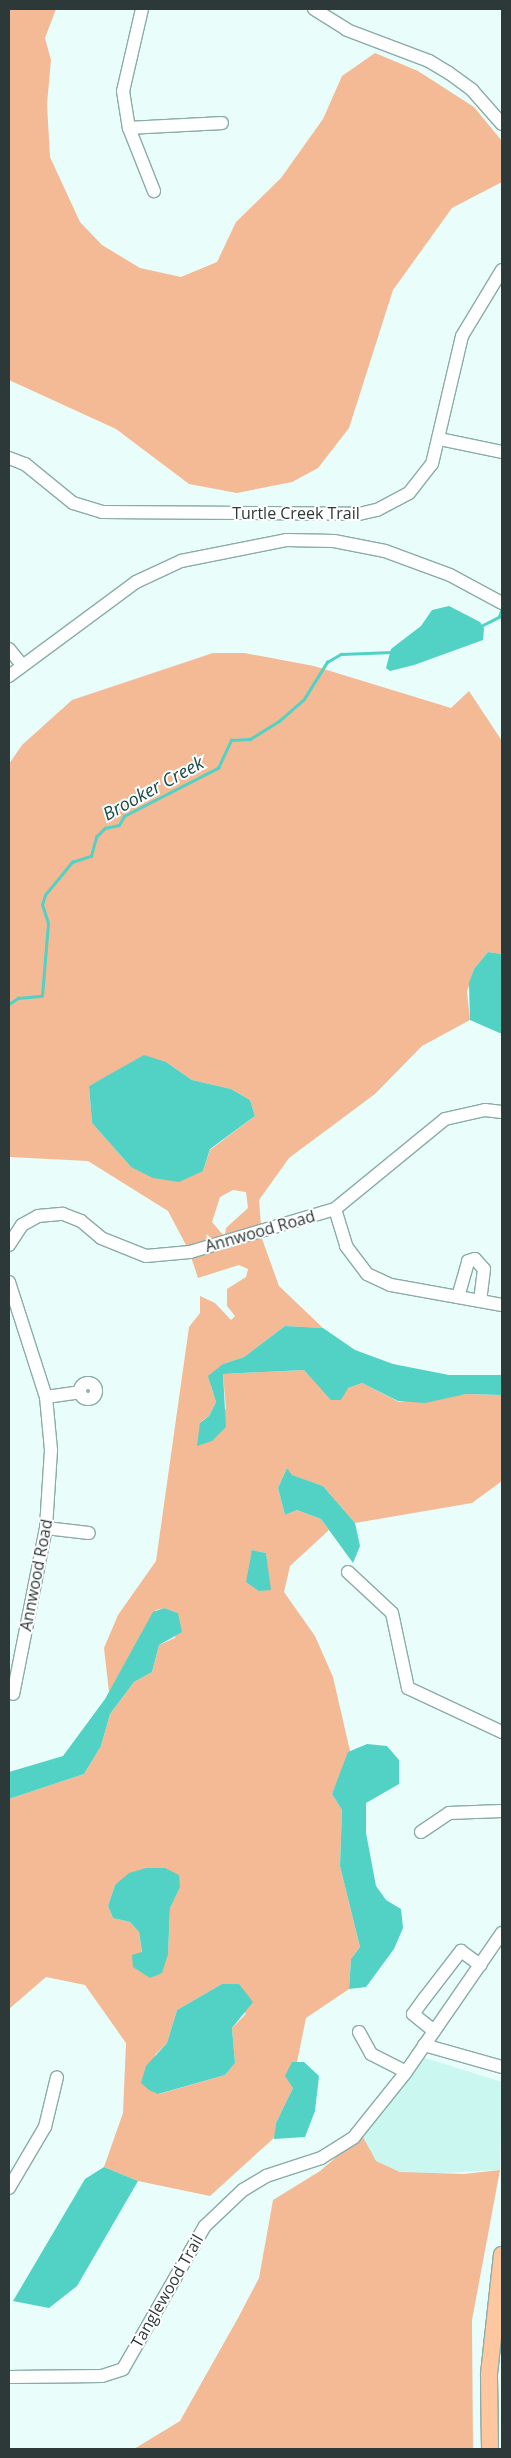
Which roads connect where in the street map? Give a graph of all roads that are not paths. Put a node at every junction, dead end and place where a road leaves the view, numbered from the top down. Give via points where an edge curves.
1 (142, 9) edge
2 (314, 9) edge
3 (222, 123) dead end
4 (502, 124) edge
5 (130, 128) junction
6 (154, 191) dead end
7 (502, 270) edge
8 (440, 439) junction
9 (502, 452) edge
10 (9, 458) edge
11 (502, 602) edge
12 (9, 649) edge
13 (22, 665) junction
14 (9, 676) edge
15 (502, 1112) edge
16 (335, 1209) junction
17 (9, 1245) edge
18 (9, 1282) edge
19 (458, 1297) junction
20 (480, 1301) junction
21 (502, 1305) edge
22 (80, 1392) dead end
23 (46, 1397) junction
24 (46, 1528) junction
25 (89, 1533) dead end
26 (348, 1572) dead end
27 (13, 1694) dead end
28 (502, 1732) edge
29 (502, 1810) edge
30 (420, 1832) dead end
31 (502, 1933) edge
32 (480, 1965) junction
33 (434, 2031) junction
34 (359, 2032) dead end
35 (424, 2045) junction
36 (502, 2067) edge
37 (406, 2072) junction
38 (57, 2077) dead end
39 (9, 2188) edge
40 (502, 2255) edge
41 (9, 2377) edge
42 (490, 2449) edge

1 - 5 street via 124,79
2 - 4 street via 347,30 421,57 449,73 472,90
3 - 5 street
5 - 6 street
7 - 8 street, Turtle Creek Trail via 462,336
8 - 9 street
8 - 10 street, Turtle Creek Trail via 432,464 417,486 389,505 359,514 90,511 73,503 25,464
11 - 13 street via 450,575 385,551 334,541 286,540 212,552 136,582
12 - 13 street
13 - 14 street
15 - 16 street, Annwood Road via 485,1110 445,1119
16 - 17 street, Annwood Road via 168,1256 146,1256 126,1250 63,1214 38,1216 22,1225
16 - 19 street via 346,1246 368,1274 391,1285
18 - 23 street, Annwood Road
19 - 20 street
19 - 20 street via 468,1261 476,1259 484,1269
20 - 21 street
22 - 23 street
23 - 24 street, Annwood Road via 51,1450
24 - 25 street
24 - 27 street, Annwood Road
26 - 28 street via 392,1613 399,1663 408,1688
29 - 30 street via 448,1813
31 - 32 street, Tanglewood Trail
32 - 33 street, Tanglewood Trail
32 - 33 street via 462,1951 413,2014
33 - 35 street, Tanglewood Trail
34 - 37 street via 371,2054
35 - 36 street
35 - 37 street, Tanglewood Trail
37 - 41 street, Tanglewood Trail via 354,2137 340,2149 266,2176 221,2208 194,2242 123,2369 102,2376
38 - 39 street via 45,2127
40 - 42 main road via 490,2374

